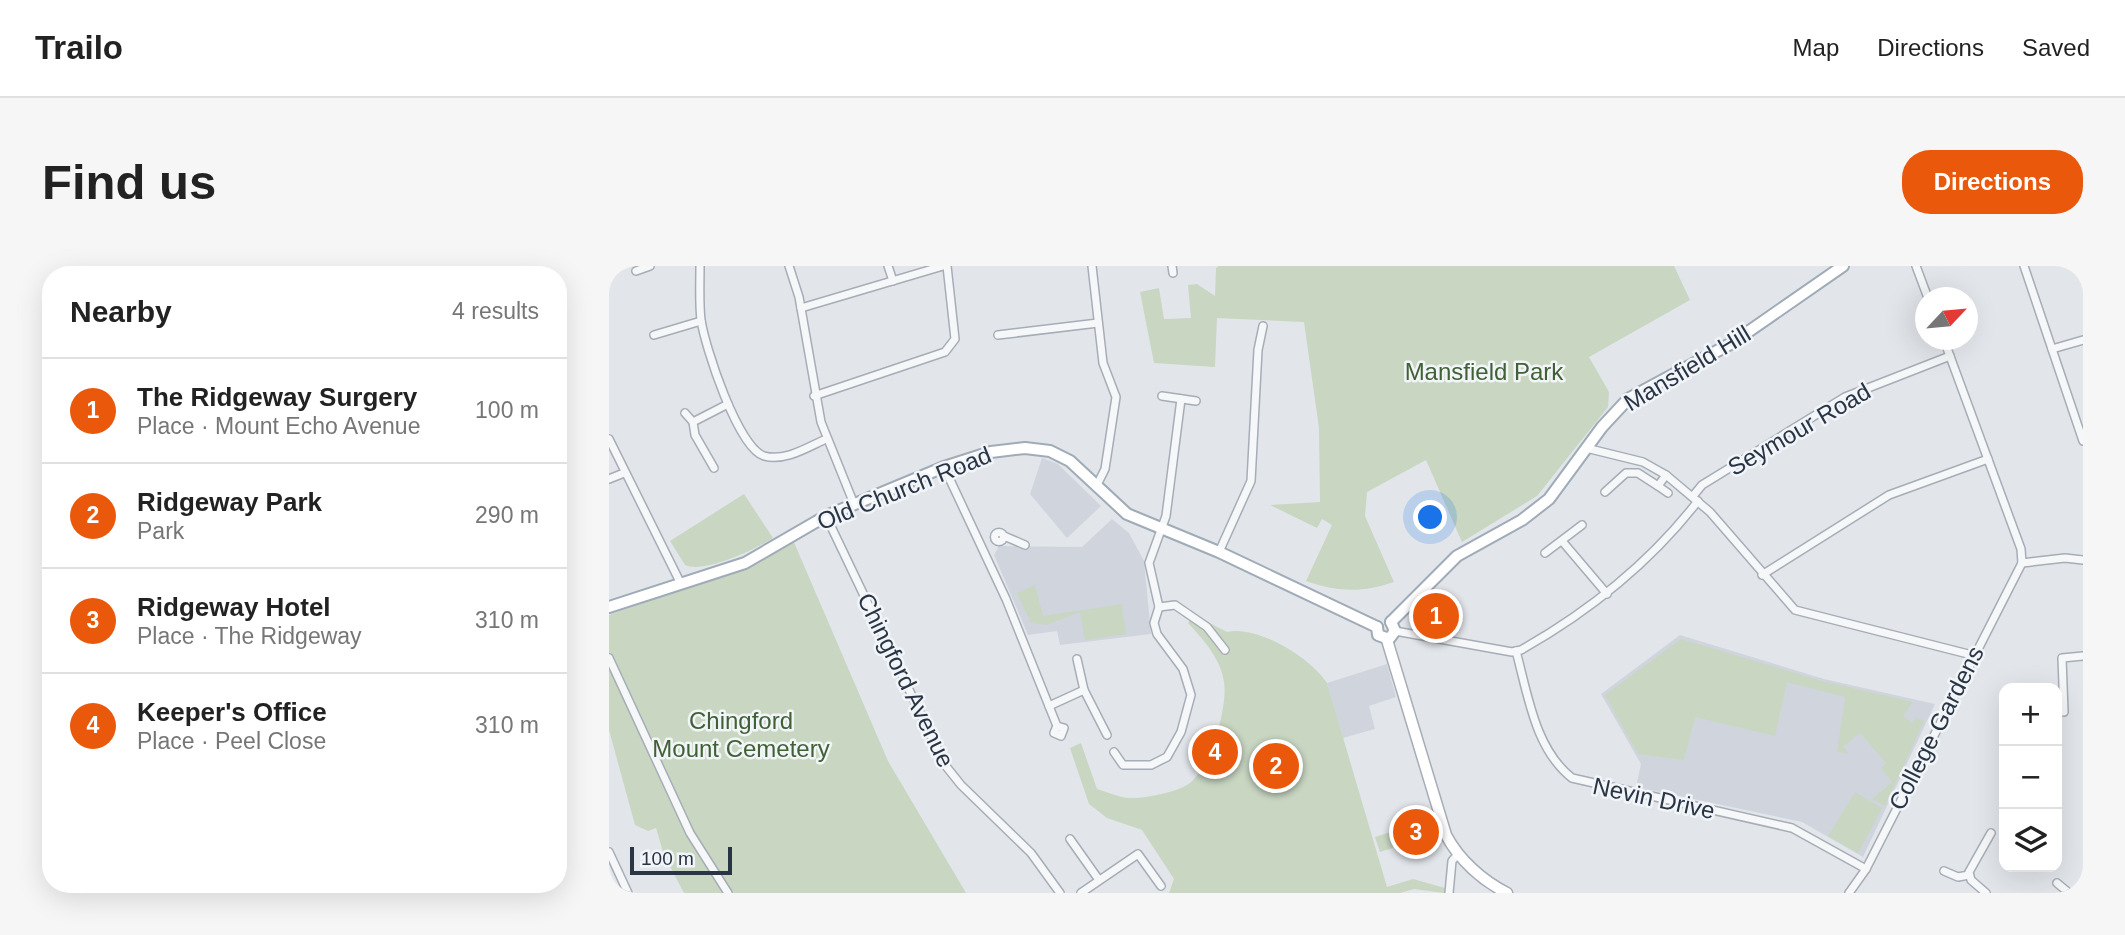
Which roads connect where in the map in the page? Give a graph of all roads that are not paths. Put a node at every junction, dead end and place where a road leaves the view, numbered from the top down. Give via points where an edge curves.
1 (650, 266) edge
2 (700, 266) edge
3 (789, 266) edge
4 (888, 266) edge
5 (945, 266) edge
6 (1092, 266) edge
7 (1843, 266) edge
8 (1916, 266) edge
9 (2024, 266) edge
10 (636, 271) dead end
11 (893, 281) junction
12 (1924, 287) edge
13 (801, 309) junction
14 (701, 321) junction
15 (1098, 323) junction
16 (1263, 326) dead end
17 (654, 335) dead end
18 (999, 335) dead end
19 (2083, 340) edge
20 (2052, 349) junction
21 (1948, 350) edge
22 (1950, 356) junction
23 (814, 396) junction
24 (1162, 396) dead end
25 (1181, 399) junction
26 (1196, 401) dead end
27 (728, 404) junction
28 (685, 413) dead end
29 (693, 422) junction
30 (609, 439) edge
31 (826, 439) junction
32 (2083, 441) edge
33 (1586, 449) junction
34 (1988, 459) junction
35 (944, 467) junction
36 (714, 468) dead end
37 (624, 473) junction
38 (1666, 475) junction
39 (609, 479) edge
40 (1658, 486) junction
41 (1095, 487) junction
42 (1605, 492) dead end
43 (1668, 493) dead end
44 (1695, 498) junction
45 (854, 504) junction
46 (827, 516) junction
47 (1582, 526) dead end
48 (1162, 528) junction
49 (1562, 541) junction
50 (979, 542) junction
51 (1025, 545) dead end
52 (1219, 552) junction
53 (1545, 553) dead end
54 (2083, 560) edge
55 (2022, 563) junction
56 (1762, 575) junction
57 (681, 584) junction
58 (1607, 594) junction
59 (609, 607) edge
60 (1159, 607) junction
61 (1391, 631) junction
62 (1225, 650) dead end
63 (1516, 651) junction
64 (1972, 655) junction
65 (2083, 656) edge
66 (609, 659) edge
67 (1077, 659) dead end
68 (1084, 690) junction
69 (1049, 706) junction
70 (2064, 712) dead end
71 (1057, 726) dead end
72 (1108, 735) dead end
73 (1114, 752) dead end
74 (1991, 833) dead end
75 (1070, 839) dead end
76 (609, 852) edge
77 (1458, 854) junction
78 (1865, 869) junction
79 (1944, 871) dead end
80 (1969, 875) junction
81 (1099, 880) junction
82 (2057, 883) dead end
83 (1161, 886) dead end
84 (628, 893) edge
85 (728, 893) edge
86 (1060, 893) edge
87 (1080, 893) edge
88 (1449, 893) edge
89 (1507, 893) edge
90 (1849, 893) edge
91 (1986, 893) edge
92 (2069, 893) edge

1 - 10 street
2 - 14 street
3 - 13 street
4 - 11 street
5 - 11 street
5 - 23 street via 955,339 949,349
6 - 15 street
7 - 33 main road, Mansfield Hill via 1732,343 1628,399
8 - 12 street
9 - 20 street
11 - 13 street
13 - 23 street
14 - 17 street
14 - 27 street
15 - 18 street
15 - 41 street via 1103,363 1117,397 1104,474
16 - 52 street via 1251,481
19 - 20 street
20 - 32 street
21 - 22 street
22 - 34 street
22 - 44 street, Seymour Road via 1845,397 1702,485
23 - 31 street
24 - 25 street
25 - 26 street
25 - 48 street
27 - 29 street
27 - 31 street via 751,445 765,456 782,457
28 - 29 street
29 - 36 street via 695,435
30 - 37 street
31 - 45 street
33 - 38 street via 1643,462
33 - 61 main road, Mansfield Hill via 1541,506 1457,556
34 - 55 street
34 - 56 street via 1889,495
35 - 41 main road, Old Church Road via 997,451 1034,448 1070,461
35 - 45 main road, Old Church Road
35 - 50 street
37 - 39 street
37 - 57 street
38 - 40 street
38 - 44 street
40 - 42 street via 1631,472
40 - 43 street
41 - 48 main road, Old Church Road via 1127,514
44 - 56 street
44 - 58 street, Seymour Road via 1663,544
45 - 46 main road, Old Church Road
46 - 57 main road, Old Church Road via 753,559
46 - 86 street, Chingford Avenue via 946,765 1031,853
47 - 49 street
48 - 52 main road, Old Church Road
48 - 60 street via 1149,563
49 - 53 street
49 - 58 street
50 - 51 street via 995,538 999,542 1004,536
50 - 69 street
52 - 61 main road, Old Church Road via 1377,627 1382,622
54 - 55 street
55 - 64 street, College Gardens
56 - 64 street via 1797,611
57 - 59 main road, Old Church Road
58 - 63 street, Seymour Road via 1582,614
60 - 62 street via 1175,605 1207,628
60 - 73 street via 1154,622 1157,634 1183,668 1190,687 1181,732 1167,757 1151,765 1123,765
61 - 63 street
61 - 77 main road via 1441,824
63 - 78 street, Nevin Drive via 1545,746 1572,778 1792,828
64 - 78 street, College Gardens
65 - 70 street via 2062,657
66 - 85 street via 690,833
67 - 68 street
68 - 69 street
68 - 72 street
69 - 71 street
74 - 80 street
75 - 81 street
76 - 84 street
77 - 88 street via 1452,862
77 - 89 main road
78 - 90 street, College Gardens
79 - 80 street via 1958,877
80 - 91 street
81 - 83 street via 1138,853
81 - 87 street
82 - 92 street

